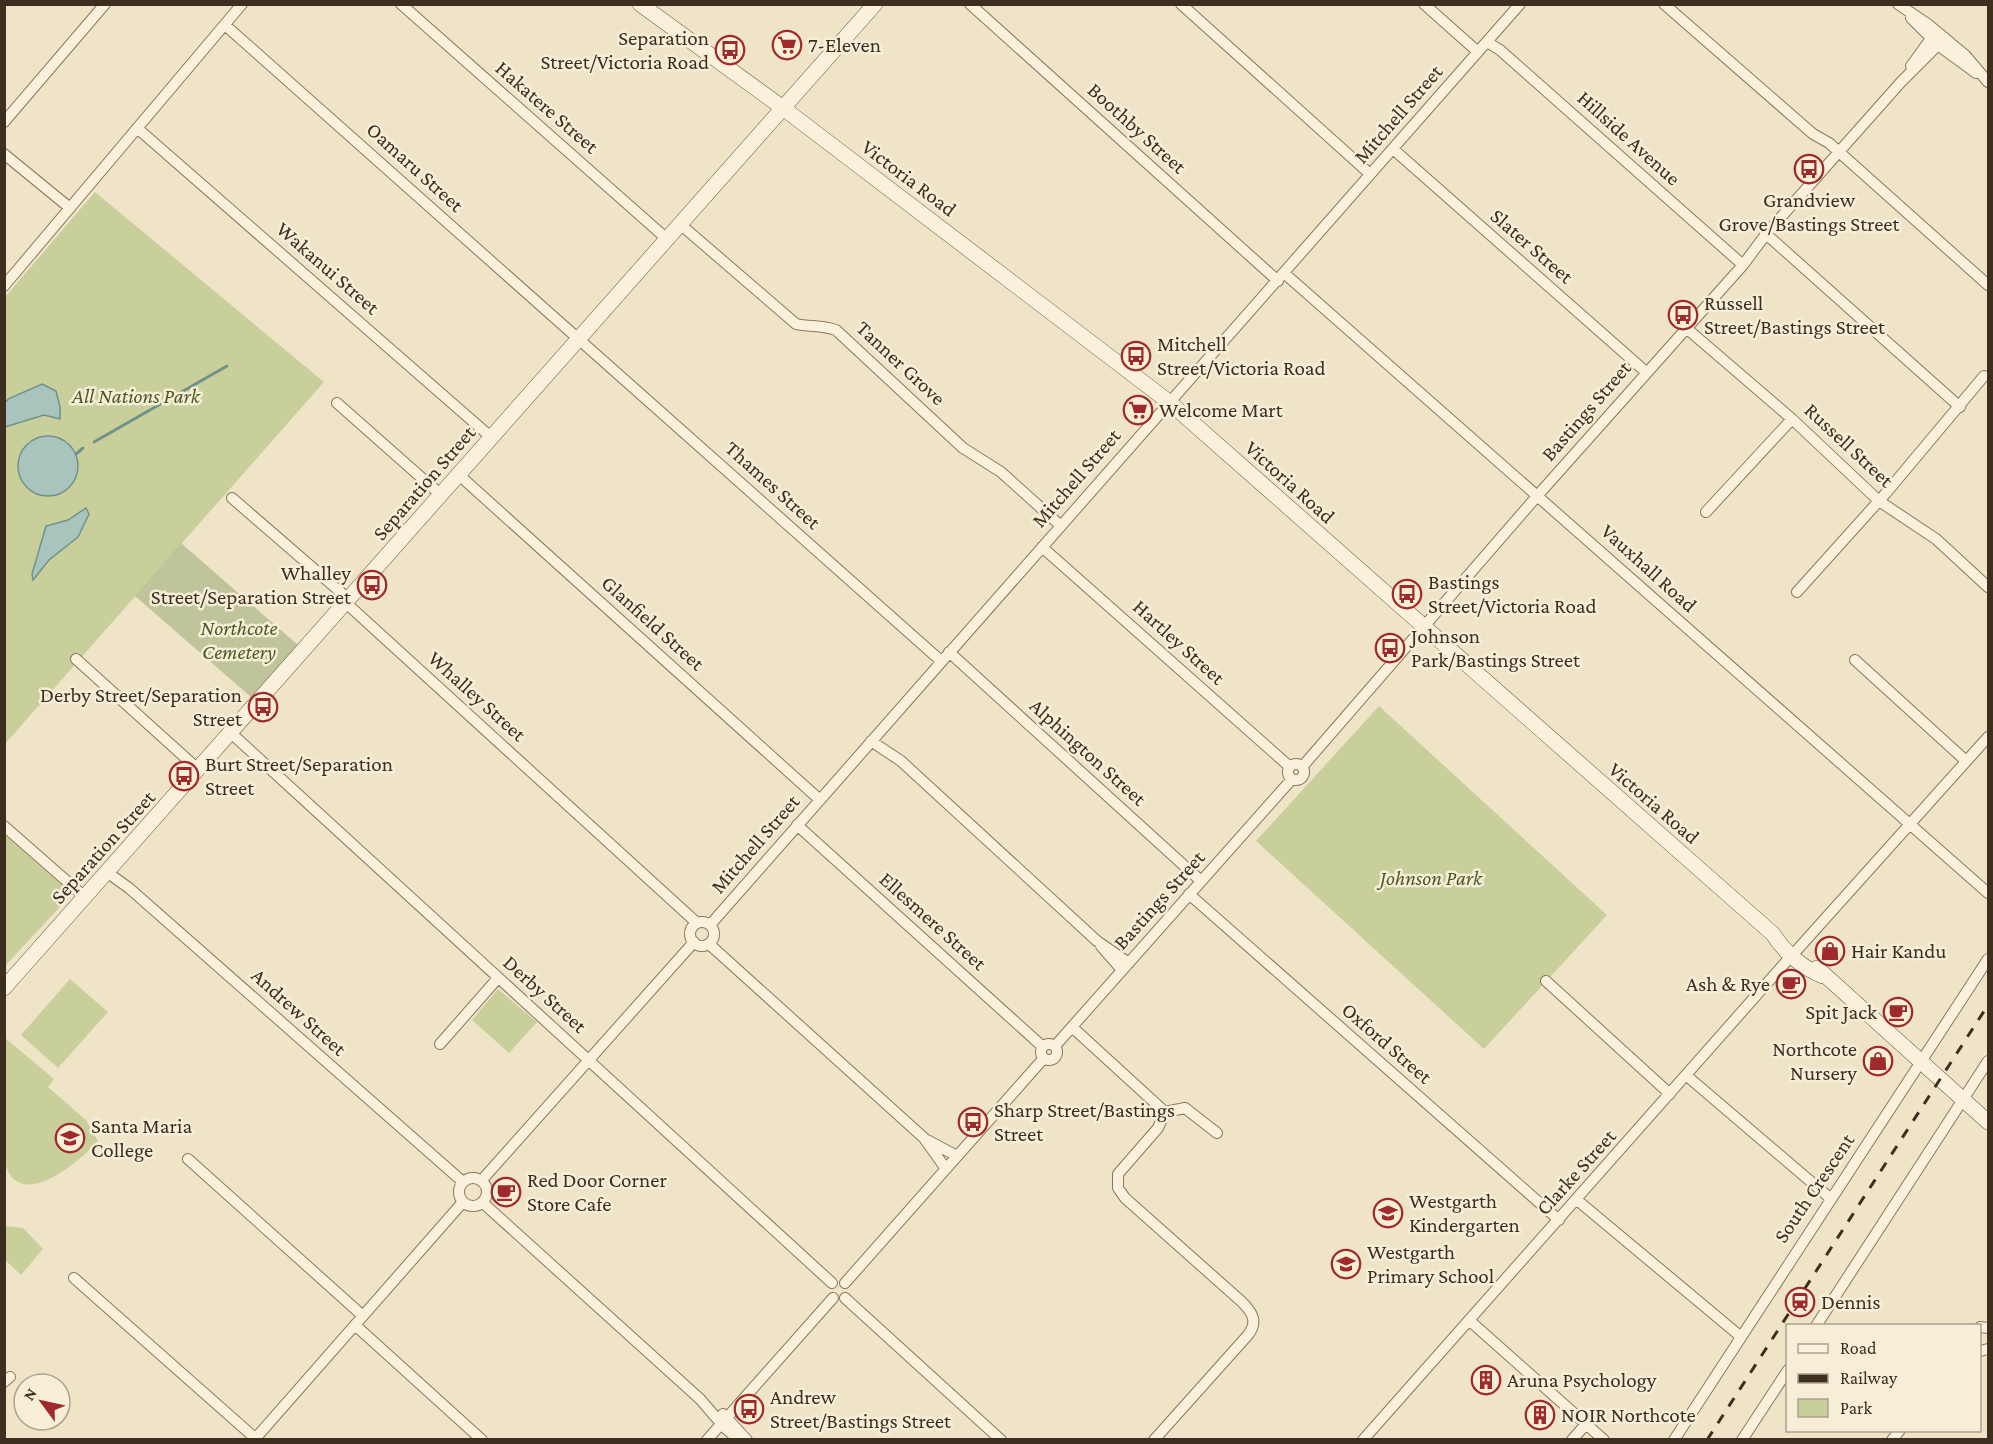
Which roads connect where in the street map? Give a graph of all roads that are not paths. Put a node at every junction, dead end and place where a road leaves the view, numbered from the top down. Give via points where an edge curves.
1 (105, 4) edge
2 (242, 4) edge
3 (401, 4) edge
4 (640, 4) edge
5 (875, 4) edge
6 (970, 4) edge
7 (1424, 4) edge
8 (1520, 4) edge
9 (1664, 4) edge
10 (1187, 7) edge
11 (1901, 7) edge
12 (225, 25) junction
13 (1938, 38) junction
14 (1487, 42) junction
15 (1478, 52) junction
16 (1985, 79) edge
17 (783, 108) junction
18 (4, 122) edge
19 (138, 128) junction
20 (1393, 150) junction
21 (4, 154) edge
22 (1836, 155) junction
23 (1370, 174) junction
24 (70, 208) junction
25 (680, 224) junction
26 (1766, 234) junction
27 (667, 239) junction
28 (1743, 265) junction
29 (1281, 277) junction
30 (1989, 285) edge
31 (4, 286) edge
32 (1686, 327) junction
33 (580, 339) junction
34 (1646, 372) junction
35 (1984, 376) dead end
36 (1169, 402) junction
37 (337, 403) dead end
38 (1960, 407) junction
39 (1792, 419) junction
40 (492, 438) junction
41 (459, 475) junction
42 (441, 495) junction
43 (1538, 495) junction
44 (232, 498) dead end
45 (1879, 501) junction
46 (1706, 512) dead end
47 (1060, 526) junction
48 (1042, 547) junction
49 (1989, 587) edge
50 (1797, 592) dead end
51 (346, 603) junction
52 (1423, 628) junction
53 (949, 652) junction
54 (76, 660) dead end
55 (1855, 660) dead end
56 (941, 661) junction
57 (231, 733) junction
58 (1989, 737) edge
59 (871, 741) junction
60 (1966, 761) junction
61 (1290, 767) junction
62 (1302, 767) junction
63 (199, 770) junction
64 (1292, 779) junction
65 (820, 800) junction
66 (797, 825) junction
67 (1909, 825) junction
68 (4, 826) edge
69 (108, 873) junction
70 (1201, 881) junction
71 (1989, 893) edge
72 (1189, 894) junction
73 (86, 898) junction
74 (697, 923) junction
75 (710, 925) junction
76 (694, 942) junction
77 (709, 944) junction
78 (1795, 953) junction
79 (1989, 959) edge
80 (1125, 967) junction
81 (498, 978) junction
82 (1546, 981) dead end
83 (4, 988) edge
84 (1072, 1027) junction
85 (440, 1044) dead end
86 (1047, 1050) junction
87 (589, 1061) junction
88 (1921, 1061) junction
89 (1989, 1061) edge
90 (1687, 1076) junction
91 (1670, 1094) junction
92 (1965, 1099) junction
93 (1165, 1112) junction
94 (1989, 1122) edge
95 (1217, 1133) dead end
96 (924, 1138) junction
97 (957, 1156) junction
98 (188, 1159) dead end
99 (946, 1169) junction
100 (481, 1181) junction
101 (463, 1182) junction
102 (1830, 1198) junction
103 (1577, 1200) junction
104 (463, 1202) junction
105 (482, 1202) junction
106 (1559, 1220) junction
107 (74, 1278) dead end
108 (832, 1283) junction
109 (845, 1283) junction
110 (833, 1298) junction
111 (845, 1298) junction
112 (363, 1316) junction
113 (1470, 1321) junction
114 (1817, 1324) edge
115 (355, 1325) junction
116 (1740, 1336) junction
117 (1786, 1373) edge
118 (724, 1420) junction
119 (1586, 1424) junction
120 (254, 1439) edge
121 (482, 1439) edge
122 (708, 1440) edge
123 (740, 1440) edge
124 (747, 1440) edge
125 (1001, 1440) edge
126 (1154, 1440) edge
127 (1363, 1440) edge
128 (1572, 1440) edge
129 (1604, 1440) edge
130 (1674, 1440) edge
131 (1742, 1440) edge

1 - 18 street
2 - 12 street
3 - 27 street, Hakatere Street
4 - 17 street, Victoria Road
5 - 17 street, Separation Street
6 - 29 street, Boothby Street
7 - 15 street
8 - 14 street, Mitchell Street
9 - 22 street
10 - 23 street
11 - 13 street
12 - 19 street
12 - 33 street, Oamaru Street
13 - 16 street via 1965,55
13 - 22 street, Bastings Street
14 - 15 street, Mitchell Street
14 - 28 street, Hillside Avenue
15 - 20 street, Mitchell Street
17 - 25 street, Separation Street
17 - 36 street, Victoria Road
19 - 24 street
19 - 40 street, Wakanui Street
20 - 23 street, Mitchell Street
20 - 34 street, Slater Street
21 - 24 street
22 - 26 street, Bastings Street
22 - 30 street
23 - 29 street, Mitchell Street
24 - 31 street
25 - 27 street, Separation Street
25 - 47 street, Tanner Grove via 795,324 836,330 963,448 1001,472
26 - 28 street, Bastings Street
26 - 38 street
27 - 33 street, Separation Street
28 - 32 street, Bastings Street
29 - 36 street, Mitchell Street
29 - 43 street, Vauxhall Road
32 - 34 street, Bastings Street
32 - 39 street, Russell Street
33 - 40 street, Separation Street
33 - 56 street, Thames Street
34 - 43 street, Bastings Street
35 - 38 street
36 - 47 street, Mitchell Street
36 - 52 street, Victoria Road
37 - 42 street
38 - 45 street
39 - 45 street, Russell Street
39 - 46 street
40 - 41 street, Separation Street
41 - 42 street, Separation Street
41 - 65 street, Glanfield Street
42 - 51 street, Separation Street
43 - 52 street, Bastings Street
43 - 67 street, Vauxhall Road
44 - 51 street, Whalley Street via 344,595
45 - 49 street, Russell Street via 1936,539
45 - 50 street
47 - 48 street, Mitchell Street
48 - 53 street, Mitchell Street
48 - 61 street, Hartley Street
51 - 57 street, Separation Street
51 - 74 street, Whalley Street
52 - 62 street, Bastings Street
52 - 78 street, Victoria Road
53 - 56 street, Mitchell Street
53 - 70 street, Alphington Street
54 - 63 street
55 - 60 street
56 - 59 street, Mitchell Street
57 - 63 street, Separation Street
57 - 81 street, Derby Street
58 - 60 street, Clarke Street
59 - 65 street, Mitchell Street
59 - 80 street via 901,761
60 - 67 street, Clarke Street
61 - 62 street
61 - 64 street
62 - 64 street via 1302,777
63 - 69 street, Separation Street
64 - 70 street, Bastings Street
65 - 66 street, Mitchell Street
66 - 75 street, Mitchell Street
66 - 86 street, Ellesmere Street
67 - 71 street, Vauxhall Road
67 - 78 street, Clarke Street
68 - 73 street
69 - 73 street, Separation Street
69 - 101 street, Andrew Street
70 - 72 street, Bastings Street
72 - 80 street, Bastings Street
72 - 106 street, Oxford Street
73 - 83 street, Separation Street
74 - 75 street
74 - 76 street via 691,931
75 - 77 street via 714,933
76 - 77 street via 701,946
76 - 87 street
77 - 96 street
78 - 88 street, Victoria Road
78 - 90 street, Clarke Street
79 - 88 street, South Crescent
80 - 84 street, Bastings Street
81 - 85 street
81 - 87 street, Derby Street
82 - 91 street
84 - 86 street, Bastings Street
84 - 93 street
86 - 97 street, Bastings Street
87 - 100 street
87 - 108 street, Derby Street
88 - 92 street, Victoria Road
88 - 102 street, South Crescent
89 - 92 street
90 - 91 street, Clarke Street
90 - 102 street
91 - 103 street, Clarke Street
92 - 94 street, Victoria Road
92 - 114 street
93 - 95 street via 1185,1108
93 - 126 street via 1158,1128 1118,1174 1118,1188 1252,1313 1252,1330
96 - 97 street
96 - 99 street
97 - 99 street, Bastings Street
98 - 112 street
99 - 109 street, Bastings Street
100 - 101 street
100 - 105 street via 486,1189
101 - 104 street via 459,1193
102 - 116 street, South Crescent
103 - 106 street, Clarke Street
103 - 116 street
104 - 105 street via 474,1206
104 - 112 street
105 - 118 street
106 - 113 street, Clarke Street
107 - 120 street
108 - 109 street
108 - 110 street via 829,1291
109 - 111 street via 849,1290
110 - 111 street
110 - 118 street
111 - 125 street
112 - 115 street
113 - 119 street
113 - 127 street, Clarke Street
115 - 120 street
115 - 121 street
116 - 130 street, South Crescent
117 - 131 street
118 - 122 street
118 - 123 street
118 - 124 street
119 - 128 street
119 - 129 street

